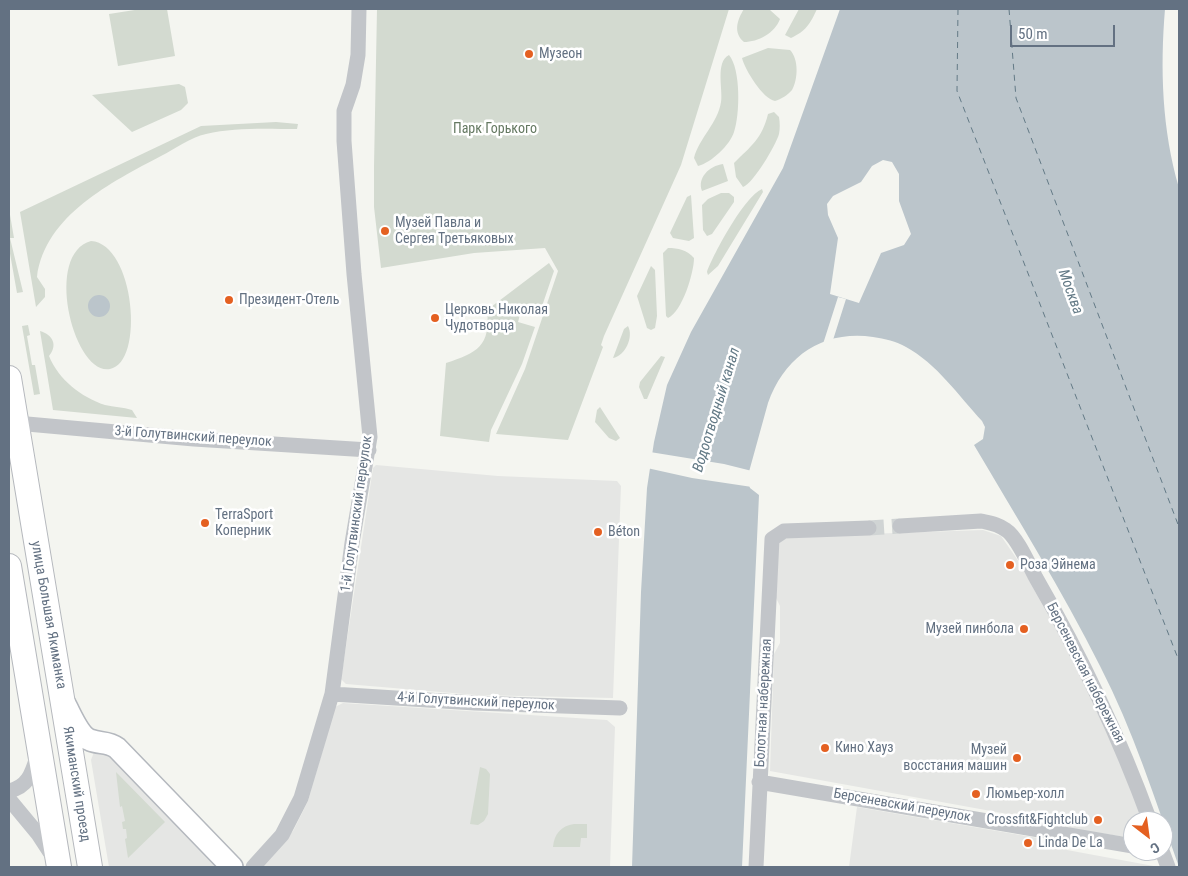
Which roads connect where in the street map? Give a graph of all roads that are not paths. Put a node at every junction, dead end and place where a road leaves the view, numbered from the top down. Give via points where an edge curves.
1 (359, 9) edge
2 (9, 378) edge
3 (16, 423) junction
4 (369, 450) junction
5 (900, 526) tunnel mouth
6 (869, 528) tunnel mouth
7 (9, 566) edge
8 (9, 643) edge
9 (26, 669) junction
10 (332, 694) junction
11 (62, 700) junction
12 (620, 708) dead end
13 (38, 750) junction
14 (759, 782) junction
15 (9, 790) edge
16 (9, 799) edge
17 (1146, 811) edge
18 (1123, 844) edge
19 (59, 867) edge
20 (90, 867) edge
21 (232, 867) edge
22 (253, 867) edge
23 (756, 867) edge

1 - 4 street, 1-й Голутвинский переулок via 358,55 353,85 344,110 344,151
2 - 3 main road, улица Большая Якиманка
3 - 4 street, 3-й Голутвинский переулок
3 - 11 main road, улица Большая Якиманка
4 - 10 street, 1-й Голутвинский переулок via 352,543
5 - 17 street, Берсеневская набережная via 981,521 1007,530 1046,595 1102,702
6 - 14 street, Болотная набережная via 784,531 772,538
7 - 9 main road
8 - 9 street
9 - 13 main road
10 - 12 street, 4-й Голутвинский переулок via 476,704
10 - 22 street, 1-й Голутвинский переулок via 301,798 282,835
11 - 20 main road, Якиманский проезд
11 - 21 street, улица Большая Якиманка via 84,736 93,741 108,742 117,748
13 - 15 street via 31,776 21,786
13 - 19 main road
14 - 18 street, Берсеневский переулок
14 - 23 street, Болотная набережная
16 - 19 street via 38,834

